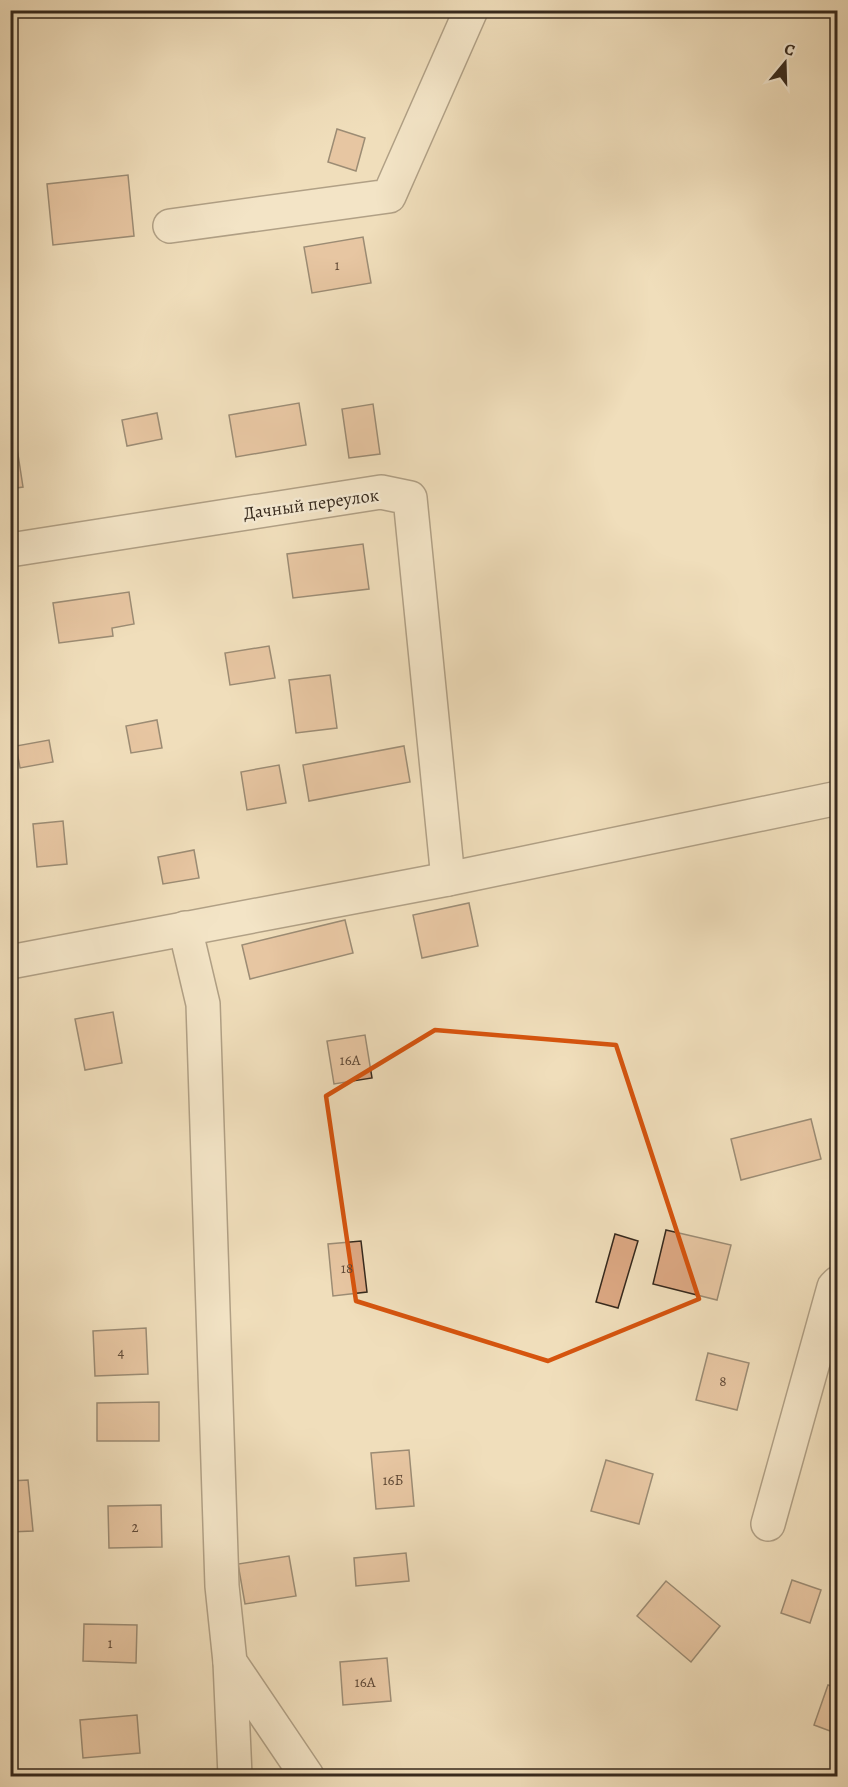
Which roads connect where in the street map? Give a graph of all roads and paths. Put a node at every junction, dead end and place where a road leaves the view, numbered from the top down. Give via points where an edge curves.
1 (471, 10) edge
2 (171, 226) dead end
3 (10, 550) edge
4 (837, 798) edge
5 (448, 879) junction
6 (184, 928) junction
7 (10, 962) edge
8 (837, 1283) edge
9 (768, 1524) dead end
10 (230, 1662) junction
11 (235, 1776) edge
12 (308, 1776) edge

1 - 2 street via 389,196
3 - 5 street, Дачный переулок via 381,492 410,498
4 - 5 street
5 - 6 street
6 - 7 street
6 - 10 street via 203,1004 222,1586
8 - 9 street
10 - 11 street
10 - 12 street

